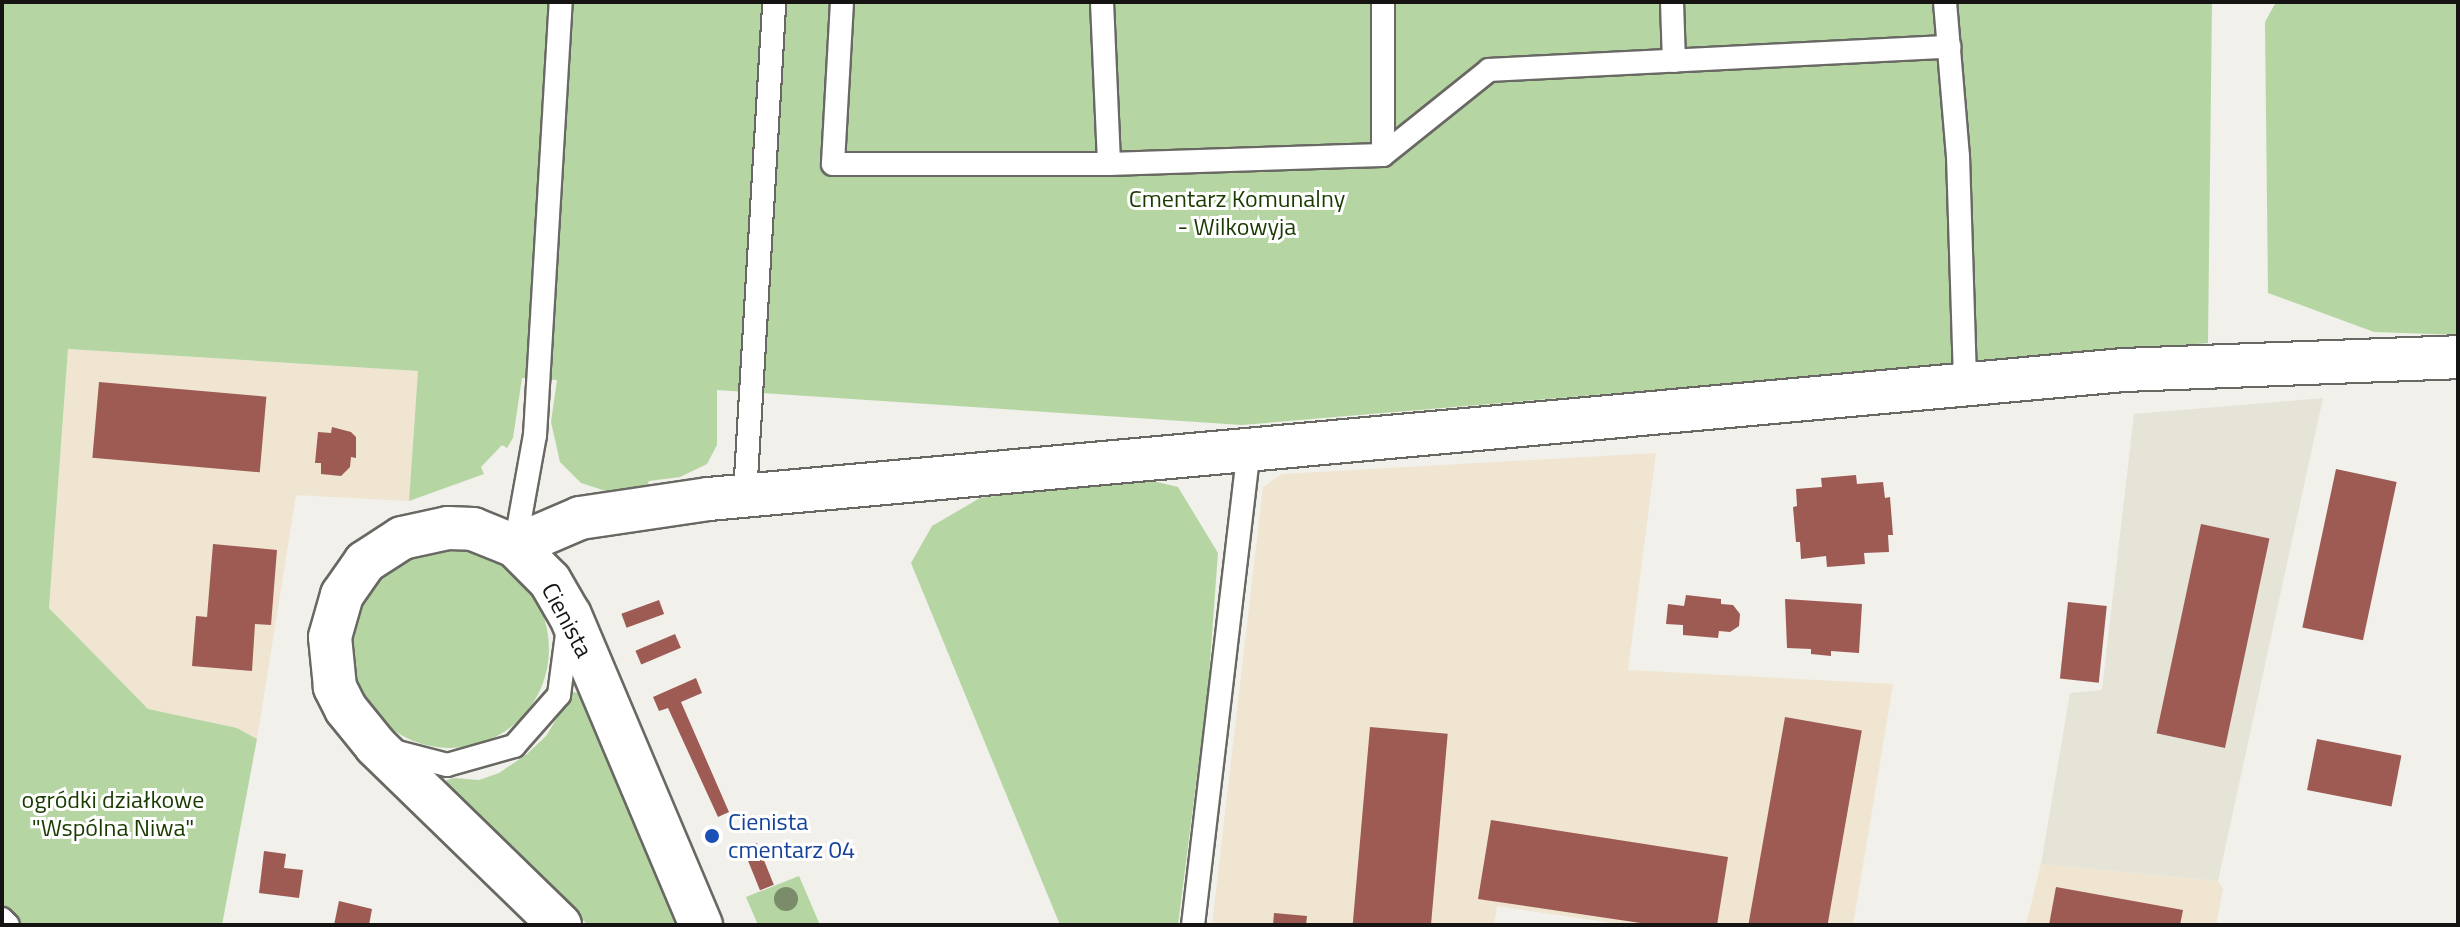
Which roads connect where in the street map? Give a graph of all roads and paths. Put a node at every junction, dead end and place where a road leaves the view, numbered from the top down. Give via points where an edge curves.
1 (561, 2) edge
2 (774, 2) edge
3 (842, 2) edge
4 (1102, 2) edge
5 (1383, 2) edge
6 (1672, 2) edge
7 (1945, 2) edge
8 (1949, 47) junction
9 (1674, 61) junction
10 (1383, 155) junction
11 (1109, 164) junction
12 (2458, 357) edge
13 (1965, 385) junction
14 (1249, 449) junction
15 (745, 495) junction
16 (515, 546) junction
17 (570, 615) junction
18 (376, 746) junction
19 (2, 919) edge
20 (8, 925) edge
21 (560, 925) edge
22 (701, 925) edge
23 (1193, 925) edge

1 - 16 lane via 535,435
2 - 15 lane
3 - 11 lane via 833,164
4 - 11 lane
5 - 10 lane
6 - 9 lane
7 - 8 lane
8 - 9 lane
8 - 13 lane
9 - 10 lane via 1489,70
10 - 11 lane
12 - 13 street via 2124,370
13 - 14 street
14 - 15 street
14 - 23 lane
15 - 16 street via 580,518
16 - 17 street, Cienista via 550,581
16 - 18 street, Cienista via 473,529 448,528 402,538 352,576 335,615 330,661 346,709
17 - 18 lane via 559,695 514,746 447,765
17 - 22 street, Cienista
18 - 21 street, Cienista
19 - 20 lane

